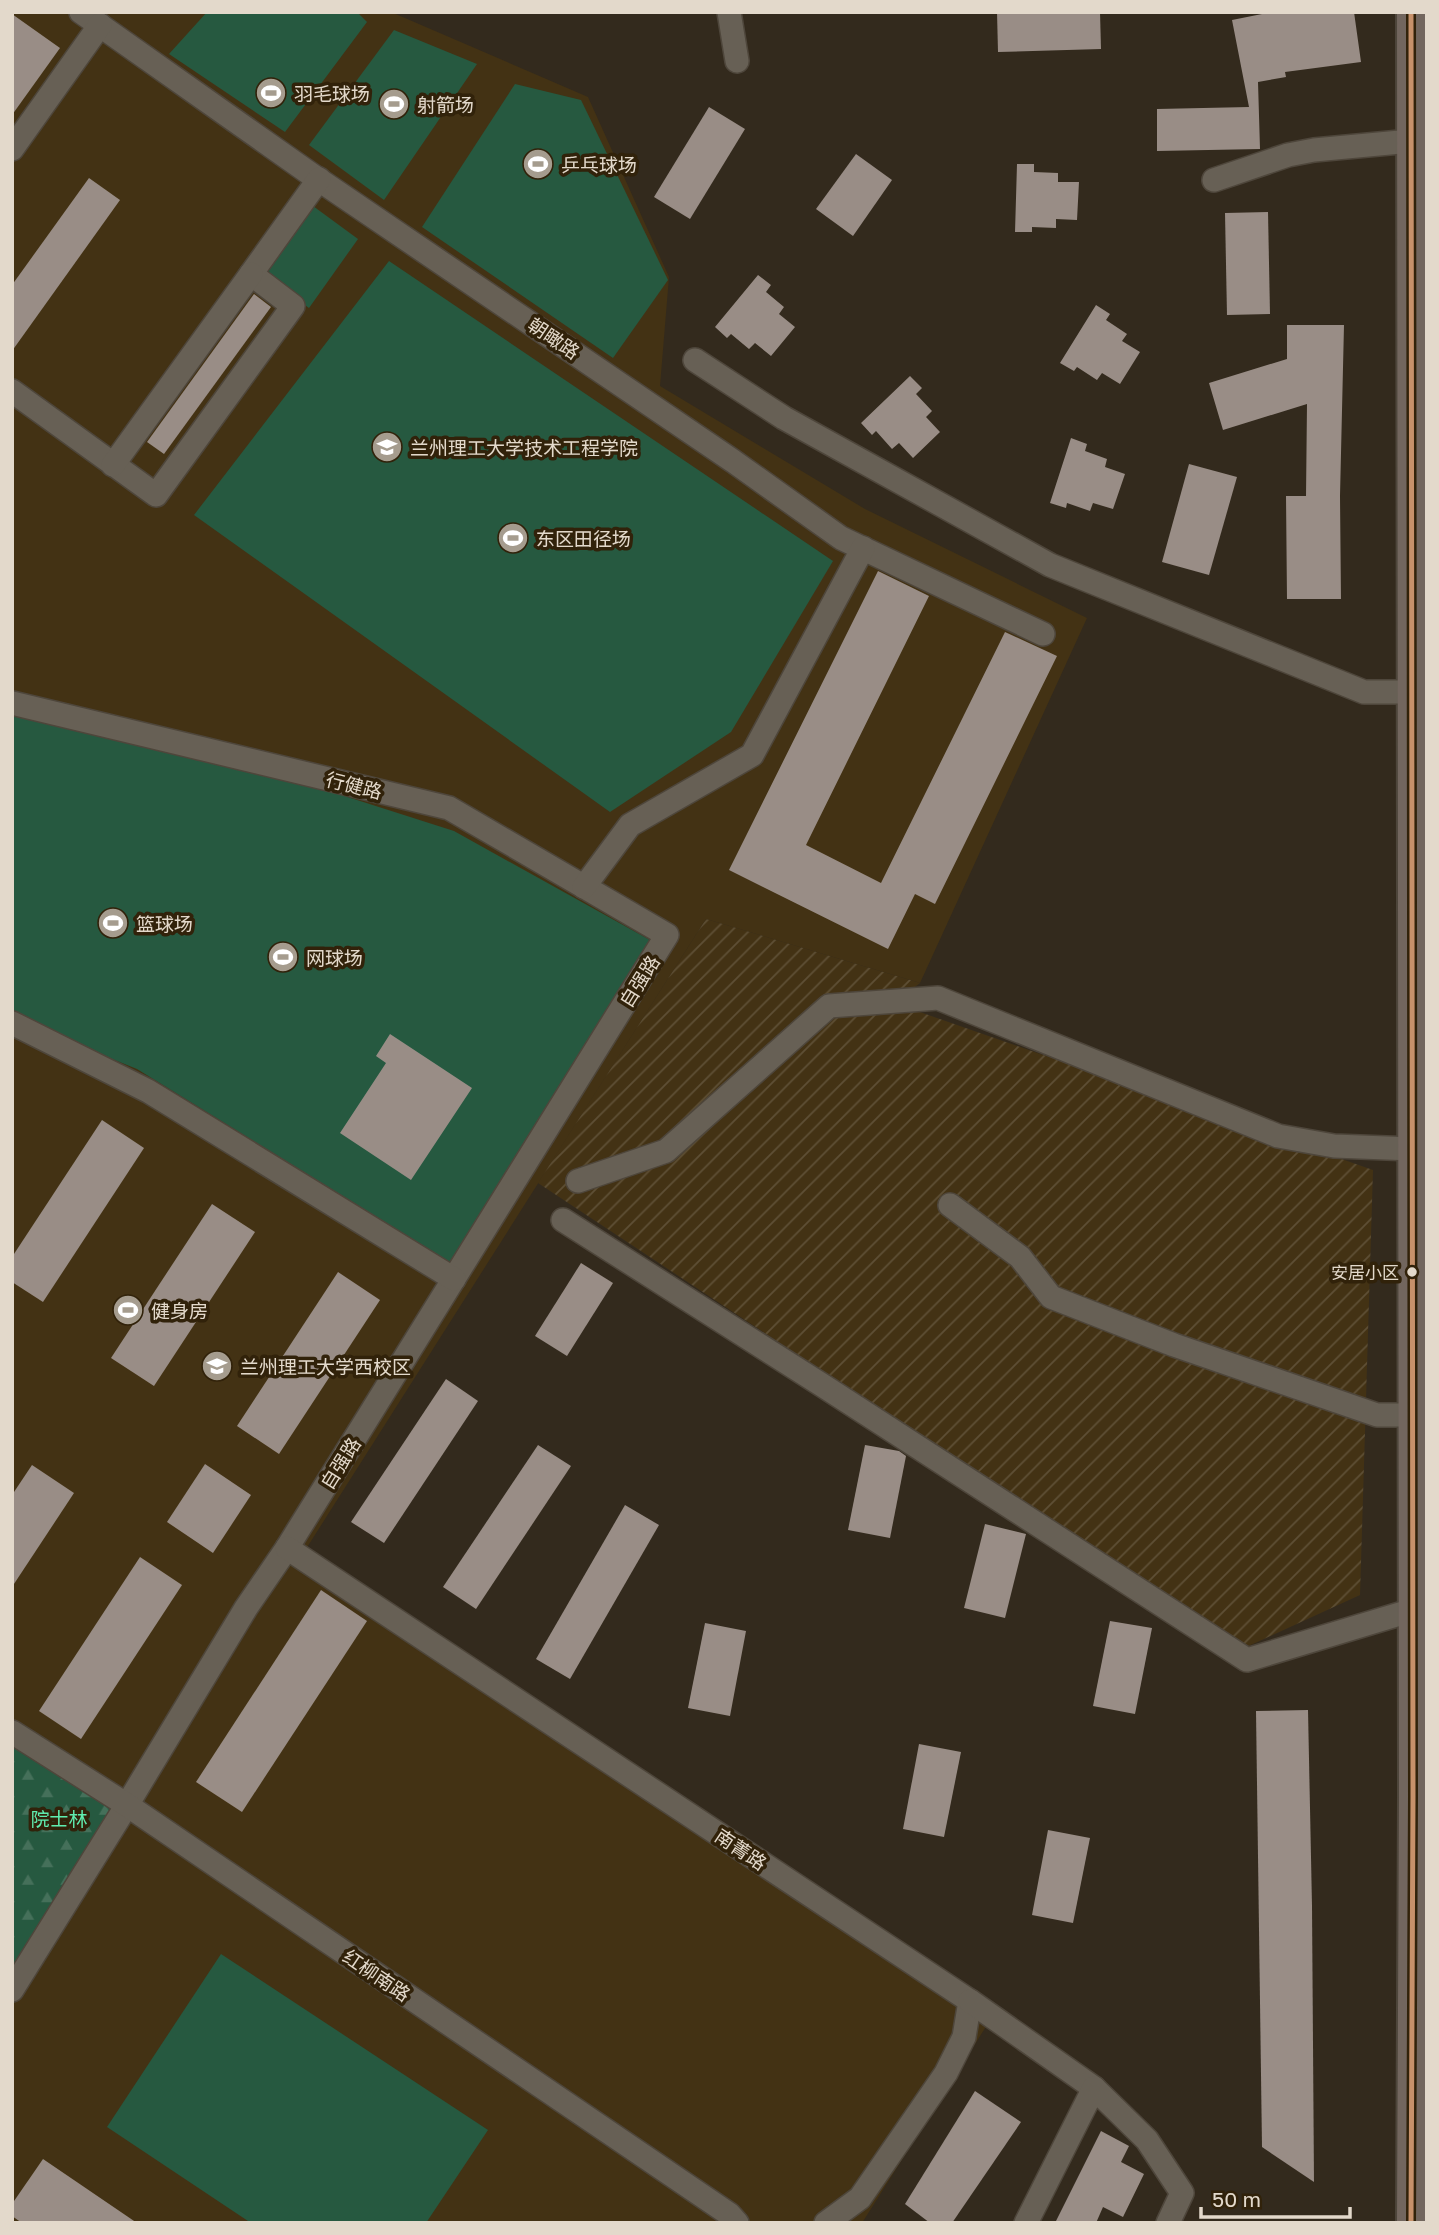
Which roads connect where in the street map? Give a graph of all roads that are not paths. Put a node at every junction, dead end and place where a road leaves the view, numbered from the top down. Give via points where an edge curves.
1 (729, 12) edge
2 (1410, 12) edge
3 (90, 19) edge
4 (737, 61) dead end
5 (1411, 141) junction
6 (12, 149) edge
7 (319, 179) junction
8 (1214, 180) dead end
9 (251, 274) junction
10 (695, 360) dead end
11 (12, 391) edge
12 (113, 465) junction
13 (863, 548) junction
14 (1043, 634) dead end
15 (1419, 691) edge
16 (12, 703) edge
17 (584, 887) junction
18 (667, 935) joint
19 (12, 1023) edge
20 (1413, 1149) junction
21 (578, 1181) dead end
22 (950, 1205) dead end
23 (564, 1220) dead end
24 (454, 1279) junction
25 (1420, 1416) edge
26 (287, 1548) junction
27 (1413, 1610) junction
28 (12, 1732) edge
29 (127, 1805) junction
30 (12, 1990) edge
31 (970, 2001) junction
32 (1094, 2088) junction
33 (737, 2223) edge
34 (827, 2223) edge
35 (1026, 2223) edge
36 (1168, 2223) edge
37 (1411, 2223) edge

1 - 4 street
2 - 5 main road
3 - 6 street
3 - 7 street, 朝瞰路
5 - 8 street via 1288,155
5 - 15 main road
7 - 9 street
7 - 13 street, 朝瞰路 via 841,538
9 - 12 street
9 - 12 street via 293,306 156,495
10 - 15 street via 784,418 1050,565 1364,692
11 - 12 street
13 - 14 street, 朝瞰路
13 - 17 street via 752,755 630,825
15 - 20 main road
16 - 17 street, 行健路 via 449,808
17 - 18 street, 行健路
18 - 24 street, 自强路
19 - 24 street via 148,1091
20 - 21 street via 1335,1146 1278,1136 938,998 829,1006 666,1151
20 - 25 main road
22 - 25 street via 1020,1258 1051,1297 1377,1415
23 - 27 street via 1247,1660
24 - 26 street, 自强路
25 - 27 main road
26 - 29 street, 自强路
26 - 31 street, 南菁路
27 - 37 main road
28 - 29 street, 红柳南路
29 - 30 street, 自强路
29 - 33 street, 红柳南路
31 - 32 street, 南菁路
31 - 34 street via 964,2037 946,2073 859,2198
32 - 35 street
32 - 36 street, 南菁路 via 1147,2140 1182,2193

